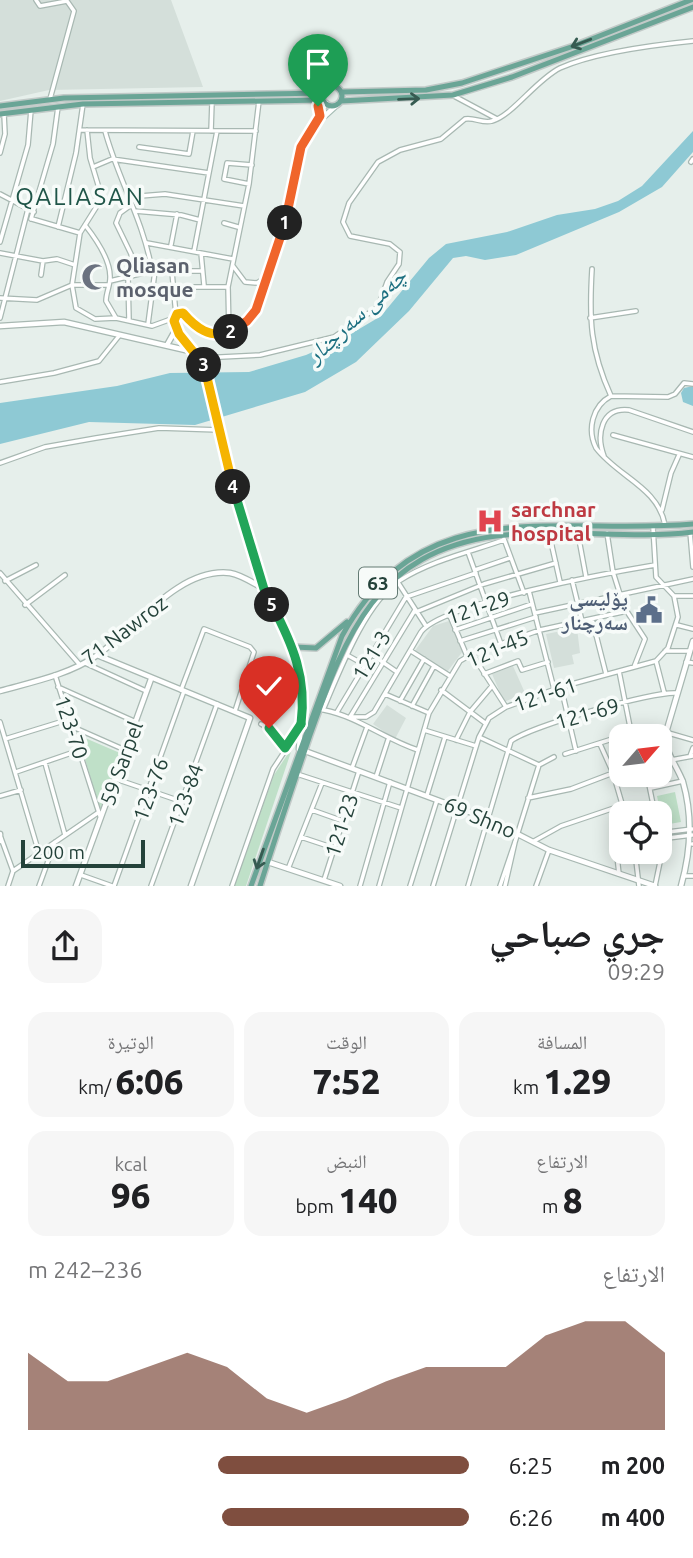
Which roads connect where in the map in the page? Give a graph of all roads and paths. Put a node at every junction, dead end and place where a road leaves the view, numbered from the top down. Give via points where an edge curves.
1 (36, 0) edge
2 (691, 0) edge
3 (692, 8) edge
4 (693, 41) edge
5 (342, 92) junction
6 (323, 93) junction
7 (453, 95) junction
8 (50, 99) junction
9 (322, 101) junction
10 (212, 102) junction
11 (259, 102) junction
12 (340, 102) junction
13 (83, 104) junction
14 (0, 106) edge
15 (58, 107) junction
16 (31, 110) junction
17 (2, 114) edge
18 (320, 116) junction
19 (497, 119) junction
20 (316, 124) junction
21 (81, 130) junction
22 (88, 131) junction
23 (105, 131) junction
24 (193, 131) junction
25 (211, 131) junction
26 (217, 131) junction
27 (256, 131) junction
28 (139, 147) dead end
29 (0, 153) edge
30 (113, 159) junction
31 (252, 164) junction
32 (93, 167) junction
33 (209, 173) junction
34 (249, 184) junction
35 (0, 194) edge
36 (128, 197) junction
37 (12, 200) junction
38 (204, 200) junction
39 (131, 205) junction
40 (244, 206) junction
41 (28, 209) junction
42 (135, 211) junction
43 (33, 212) junction
44 (177, 214) junction
45 (26, 218) junction
46 (31, 219) junction
47 (200, 220) junction
48 (224, 223) dead end
49 (85, 225) junction
50 (58, 227) junction
51 (238, 227) junction
52 (80, 233) junction
53 (0, 242) edge
54 (147, 243) junction
55 (171, 245) junction
56 (194, 251) junction
57 (0, 253) edge
58 (201, 253) junction
59 (15, 256) junction
60 (233, 259) junction
61 (43, 261) junction
62 (232, 264) junction
63 (75, 265) junction
64 (592, 269) dead end
65 (153, 271) junction
66 (202, 271) junction
67 (172, 272) junction
68 (134, 273) junction
69 (41, 275) dead end
70 (267, 276) junction
71 (128, 277) junction
72 (109, 283) junction
73 (72, 285) junction
74 (204, 285) junction
75 (228, 287) junction
76 (174, 298) junction
77 (3, 299) edge
78 (636, 311) dead end
79 (175, 317) junction
80 (0, 318) edge
81 (116, 318) junction
82 (590, 318) junction
83 (129, 321) junction
84 (148, 325) junction
85 (0, 326) edge
86 (176, 329) junction
87 (229, 333) junction
88 (119, 336) junction
89 (167, 345) junction
90 (196, 353) junction
91 (201, 358) junction
92 (0, 382) edge
93 (693, 384) edge
94 (611, 396) junction
95 (218, 429) junction
96 (693, 432) edge
97 (613, 435) dead end
98 (679, 455) junction
99 (693, 457) edge
100 (605, 458) junction
101 (0, 463) edge
102 (662, 510) junction
103 (693, 524) edge
104 (665, 527) junction
105 (653, 531) junction
106 (692, 532) edge
107 (550, 533) junction
108 (578, 533) junction
109 (607, 533) junction
110 (503, 538) junction
111 (468, 552) junction
112 (510, 558) junction
113 (556, 563) junction
114 (36, 565) dead end
115 (655, 565) junction
116 (693, 567) edge
117 (475, 571) junction
118 (613, 572) junction
119 (0, 573) edge
120 (516, 573) junction
121 (65, 575) dead end
122 (586, 577) junction
123 (693, 579) edge
124 (396, 580) junction
125 (572, 580) junction
126 (5, 581) junction
127 (560, 582) junction
128 (663, 584) junction
129 (481, 586) junction
130 (264, 589) junction
131 (527, 592) junction
132 (620, 595) junction
133 (674, 596) junction
134 (693, 596) edge
135 (406, 597) junction
136 (485, 603) junction
137 (533, 604) junction
138 (578, 604) junction
139 (25, 605) junction
140 (415, 611) junction
141 (627, 611) junction
142 (449, 615) junction
143 (536, 615) junction
144 (352, 617) junction
145 (492, 618) junction
146 (592, 618) junction
147 (582, 621) junction
148 (677, 625) junction
149 (426, 626) junction
150 (693, 629) edge
151 (455, 630) junction
152 (540, 630) junction
153 (496, 631) junction
154 (693, 640) edge
155 (460, 641) junction
156 (501, 644) junction
157 (294, 647) junction
158 (411, 651) junction
159 (665, 651) junction
160 (689, 651) junction
161 (347, 654) junction
162 (371, 654) junction
163 (472, 654) junction
164 (97, 655) junction
165 (467, 656) junction
166 (424, 659) junction
167 (656, 661) junction
168 (383, 662) junction
169 (548, 662) junction
170 (686, 662) junction
171 (693, 663) edge
172 (82, 664) junction
173 (365, 665) junction
174 (434, 666) junction
175 (634, 667) junction
176 (619, 671) junction
177 (397, 672) junction
178 (484, 674) junction
179 (606, 674) junction
180 (55, 675) junction
181 (450, 676) junction
182 (151, 679) junction
183 (265, 684) dead end
184 (58, 687) junction
185 (492, 687) junction
186 (561, 687) junction
187 (554, 689) junction
188 (441, 690) junction
189 (0, 691) edge
190 (146, 691) junction
191 (183, 691) junction
192 (664, 692) junction
193 (677, 693) junction
194 (385, 694) junction
195 (400, 701) junction
196 (625, 702) junction
197 (217, 704) junction
198 (412, 706) junction
199 (506, 707) junction
200 (321, 709) junction
201 (235, 711) junction
202 (337, 712) junction
203 (470, 712) junction
204 (429, 713) junction
205 (350, 716) junction
206 (69, 719) junction
207 (569, 720) junction
208 (0, 722) edge
209 (136, 723) junction
210 (485, 723) junction
211 (261, 724) dead end
212 (629, 724) edge
213 (667, 724) edge
214 (72, 727) junction
215 (368, 727) junction
216 (269, 728) junction
217 (306, 730) junction
218 (424, 730) junction
219 (672, 734) edge
220 (445, 737) junction
221 (479, 737) junction
222 (5, 739) junction
223 (388, 740) junction
224 (456, 740) junction
225 (693, 740) edge
226 (609, 741) edge
227 (600, 744) junction
228 (476, 746) junction
229 (285, 748) junction
230 (693, 748) edge
231 (125, 750) junction
232 (418, 750) junction
233 (80, 751) junction
234 (507, 751) junction
235 (576, 751) junction
236 (302, 752) junction
237 (565, 754) dead end
238 (692, 756) edge
239 (554, 757) dead end
240 (672, 760) edge
241 (45, 762) junction
242 (672, 762) edge
243 (609, 763) edge
244 (539, 765) junction
245 (352, 768) junction
246 (359, 771) junction
247 (16, 772) junction
248 (297, 774) junction
249 (609, 775) edge
250 (376, 777) junction
251 (115, 779) junction
252 (683, 781) junction
253 (322, 782) junction
254 (390, 782) junction
255 (672, 783) edge
256 (407, 788) junction
257 (651, 788) edge
258 (21, 790) junction
259 (150, 791) junction
260 (352, 792) junction
261 (427, 795) junction
262 (0, 796) edge
263 (528, 798) junction
264 (437, 800) junction
265 (654, 801) edge
266 (183, 802) junction
267 (384, 803) junction
268 (458, 807) junction
269 (401, 808) junction
270 (311, 809) junction
271 (609, 810) edge
272 (100, 815) junction
273 (488, 819) junction
274 (343, 821) junction
275 (517, 832) junction
276 (692, 832) edge
277 (672, 833) edge
278 (65, 835) junction
279 (301, 836) junction
280 (672, 837) edge
281 (0, 838) edge
282 (534, 841) junction
283 (55, 842) junction
284 (693, 844) edge
285 (334, 848) junction
286 (549, 850) junction
287 (39, 853) junction
288 (268, 862) junction
289 (618, 864) edge
290 (636, 864) edge
291 (658, 864) edge
292 (288, 869) junction
293 (13, 872) junction
294 (80, 874) junction
295 (619, 874) junction
296 (684, 876) junction
297 (693, 876) edge
298 (324, 880) junction
299 (638, 883) edge
300 (332, 885) edge
301 (8, 886) edge
302 (39, 886) edge
303 (76, 886) edge
304 (113, 886) edge
305 (151, 886) edge
306 (191, 886) edge
307 (232, 886) edge
308 (251, 886) edge
309 (260, 886) edge
310 (341, 886) edge
311 (359, 886) edge
312 (379, 886) edge
313 (410, 886) edge
314 (433, 886) edge
315 (468, 886) edge
316 (502, 886) edge
317 (536, 886) edge
318 (655, 886) edge
319 (681, 886) edge

1 - 8 street via 40,6 67,1 74,11
2 -> 5 main road via 462,83 426,90
3 - 7 main road
4 - 19 street via 637,49 560,69 533,85
5 - 6 main road via 334,86
5 - 12 main road
6 - 8 main road
6 - 9 main road
12 -> 7 main road
7 - 19 street
8 - 14 main road
9 - 11 main road
9 - 12 main road
9 - 18 main road
9 - 18 street
10 - 11 main road
10 - 13 main road
10 - 25 street
11 - 27 street
12 - 20 street
13 - 15 main road
13 - 21 street
15 - 16 main road
15 - 43 street
16 - 17 main road
16 - 37 street via 28,145
17 - 29 street via 5,134
18 - 20 street
19 - 91 street via 468,118 437,141 385,157 349,203 343,222 347,234 390,244 401,254 375,311 326,340 260,355
20 - 70 street via 301,147 291,205
21 - 22 street
21 - 50 street
22 - 23 street
22 - 32 street
23 - 24 street
23 - 30 street
24 - 25 street
24 - 28 street via 189,153
25 - 26 street
26 - 27 street
26 - 33 street
27 - 31 street
30 - 32 street
30 - 33 street
30 - 36 street
31 - 34 street
31 - 34 street via 227,163 224,179
32 - 49 street via 102,198
33 - 38 street
34 - 40 street
35 - 37 street
36 - 38 street via 165,194
36 - 39 street
37 - 41 street
37 - 53 street
38 - 40 street
38 - 47 street
39 - 42 street
39 - 68 street via 116,223 131,254
40 - 51 street
41 - 43 street
41 - 45 street
42 - 44 street
42 - 54 street
43 - 46 street
44 - 47 street
44 - 55 street
45 - 46 street
45 - 59 street
46 - 50 street
47 - 56 street
48 - 51 street
49 - 52 street
49 - 72 street via 98,243
50 - 52 street
51 - 60 street
52 - 63 street
54 - 55 street
54 - 65 street
55 - 56 street
56 - 58 street
57 - 59 street
58 - 60 street
58 - 66 street
59 - 61 street
59 - 77 street
60 - 62 street
61 - 63 street via 57,259
61 - 69 street
62 - 70 street via 245,282 257,283
62 - 75 street
63 - 73 street
64 - 82 street
65 - 67 street
65 - 68 street
65 - 84 street
66 - 67 street
66 - 74 street
67 - 76 street
68 - 71 street
70 - 87 street via 252,315
71 - 72 street
71 - 83 street
72 - 73 street
72 - 81 street via 106,301
73 - 77 street via 37,300
73 - 81 street via 79,311 95,319
74 - 75 street
74 - 76 street
75 - 87 street
76 - 79 street
77 - 80 street
78 - 82 street
79 - 84 street
79 - 86 street
79 - 87 street via 183,313 205,332
81 - 83 street
82 - 94 street via 596,362
83 - 84 street
85 - 88 street via 61,321
86 - 89 street
86 - 90 street
88 - 89 street
88 - 92 street via 99,361
89 - 90 street
90 - 91 street
91 - 95 street
93 - 94 street via 684,383 668,397
94 - 100 street via 597,409 592,426 594,444
95 - 101 street via 159,428 45,447
95 - 130 street
96 - 100 street via 628,410 616,411 601,427
97 - 98 street
98 - 99 street
98 - 102 street
100 - 102 street
102 - 104 street
103 - 104 main road, 63
104 - 105 main road, 63
105 - 106 main road, 63
105 - 109 main road, 63
105 - 115 street
105 - 144 main road, 63 via 533,526 450,539 395,568 377,583
106 - 116 street
107 - 108 main road, 63
107 - 110 main road, 63
107 - 113 street
108 - 109 main road, 63
108 - 122 street
109 - 118 street
110 - 111 street
110 - 112 street
110 - 124 main road, 63 via 474,539 434,552
111 - 117 street
111 - 124 street
112 - 117 street
112 - 120 street
113 - 120 street
113 - 127 street
114 - 126 street
115 - 118 street, 121-29
115 - 128 street via 656,577
117 - 129 street
117 - 135 street
118 - 122 street, 121-29
118 - 132 street
119 - 126 street
120 - 129 street
120 - 131 street
121 - 139 street
122 - 125 street, 121-29
123 - 128 street
124 - 135 street
124 - 161 street
124 - 200 main road, 63 via 356,622
125 - 127 street, 121-29
125 - 138 street
126 - 139 street
127 - 131 street, 121-29
128 - 132 street
128 - 133 street
129 - 136 street
129 - 140 street
130 - 157 street
130 - 164 street, 71 Nawroz via 230,573 199,578 145,612
131 - 136 street, 121-29
131 - 137 street
132 - 138 street
132 - 141 street
133 - 134 street
133 - 148 street
135 - 140 street
135 - 162 street, 121-3
136 - 142 street, 121-29
136 - 145 street
137 - 143 street
137 - 145 street
138 - 143 street
138 - 147 street
139 - 172 street
140 - 149 street
140 - 168 street
141 - 146 street, 121-45
141 - 175 street via 645,639
142 - 149 street, 121-29
142 - 151 street
143 - 152 street
143 - 153 street
144 - 157 main road via 316,648
144 - 217 main road, 63
145 - 151 street
145 - 153 street
146 - 147 street, 121-45
146 - 179 street
147 - 152 street, 121-45
148 - 150 street
148 - 159 street
149 - 158 street, 121-29
151 - 155 street
152 - 156 street, 121-45
152 - 169 street
153 - 155 street
153 - 156 street
154 - 160 street
155 - 165 street
156 - 163 street, 121-45
157 - 217 street
158 - 166 street
158 - 177 street, 121-29
159 - 160 street
159 - 167 street
160 - 170 street
161 - 173 street
161 - 200 street
162 - 168 street
162 - 173 street, 121-3
163 - 165 street, 121-45
163 - 178 street
164 - 172 street, 71 Nawroz
164 - 182 street
165 - 181 street, 121-45
166 - 174 street
166 - 195 street
167 - 175 street, 121-61
167 - 192 street
168 - 177 street
168 - 205 street
169 - 178 street via 523,670 518,661
169 - 187 street
170 - 171 street
170 - 193 street
172 - 180 street, 71 Nawroz
172 - 190 street
173 - 202 street, 121-3
174 - 181 street
174 - 198 street
175 - 176 street, 121-61
176 - 179 street, 121-61
176 - 196 street
177 - 194 street, 121-29
178 - 185 street
179 - 186 street, 121-61
180 - 184 street, 123-70
180 - 189 street, 71 Nawroz
181 - 188 street, 121-45
182 - 190 street, 59 Sarpel
182 - 191 street
183 - 216 street
184 - 206 street, 123-70
184 - 209 street
185 - 199 street
185 - 203 street
186 - 187 street, 121-61
186 - 207 street
187 - 199 street, 121-61
188 - 203 street
188 - 204 street, 121-45
190 - 209 street, 59 Sarpel
191 - 197 street
191 - 201 street, 123-76 via 204,629 254,652
191 - 259 street, 123-76
192 - 193 street, 121-69
192 - 196 street, 121-69
193 - 213 street
194 - 195 street
194 - 205 street, 121-29 via 372,715
195 - 198 street
196 - 207 street, 121-69
196 - 212 street
197 - 201 street
197 - 266 street, 123-84
198 - 204 street
199 - 210 street, 121-61
200 - 202 street
200 - 217 main road, 63
201 - 306 street via 250,718
202 - 205 street
203 - 210 street
203 - 224 street
204 - 218 street, 121-45
205 - 215 street
206 - 214 street, 123-70
206 - 222 street
207 - 234 street, 121-69 via 518,736
207 - 235 street
208 - 222 street
209 - 231 street, 59 Sarpel
210 - 221 street, 121-61
211 - 216 street
214 - 231 street
214 - 233 street, 123-70
215 - 223 street
215 - 245 street
216 - 229 street
217 - 229 street
217 - 236 main road, 63
218 - 220 street
218 - 232 street, 121-45
219 - 225 street
220 - 224 street
220 - 261 street
221 - 228 street, 121-61
221 - 234 street
222 - 247 street
223 - 232 street
223 - 250 street
224 - 228 street
226 - 227 street
227 - 235 street
227 - 243 street
228 - 268 street, 121-61
229 - 307 street via 273,769
230 - 238 street
231 - 251 street, 59 Sarpel
232 - 256 street, 121-45
233 - 241 street
233 - 272 street, 123-70
234 - 244 street
234 - 273 street
235 - 237 street
236 - 245 street, 69 Shno
236 - 248 main road, 63
236 -> 308 main road, 63
238 - 240 street
239 - 244 street
241 - 247 street
241 - 278 street
242 - 252 street
244 - 263 street
245 - 246 street, 69 Shno
246 - 250 street, 69 Shno
246 - 260 street, 121-23
247 - 258 street
248 - 253 street
248 - 288 main road, 63
249 - 263 street
250 - 254 street, 69 Shno
251 - 259 street
251 - 272 street, 59 Sarpel
252 - 255 street
252 - 276 street via 690,800
253 - 260 street
253 - 270 street
254 - 256 street, 69 Shno
254 - 267 street
256 - 261 street, 69 Shno
256 - 269 street, 121-45
257 - 265 street
258 - 262 street
258 - 287 street
259 - 266 street
259 - 304 street, 123-76
260 - 267 street
260 - 274 street, 121-23
261 - 264 street, 69 Shno
263 - 275 street
264 - 268 street, 69 Shno
264 - 313 street
266 - 305 street, 123-84
267 - 269 street
267 - 311 street
268 - 273 street, 69 Shno
268 - 314 street, 121-61
269 - 312 street, 121-45
270 - 274 street
270 - 279 street
271 - 282 street
272 - 278 street
272 - 294 street, 59 Sarpel
273 - 275 street, 69 Shno
273 - 315 street
274 - 285 street, 121-23
275 - 282 street, 69 Shno
275 - 316 street
276 - 277 street
276 - 280 street
276 - 284 street
278 - 283 street
279 - 285 street
279 - 292 street
281 - 293 street
282 - 286 street, 69 Shno
283 - 287 street
283 - 302 street
284 - 296 street
285 - 298 street, 121-23
286 - 295 street, 69 Shno
286 - 317 street
287 - 293 street
288 - 292 street
288 - 309 main road, 63
289 - 295 street
290 - 299 street
291 - 318 street
292 - 298 street
293 - 301 street
294 - 303 street, 59 Sarpel
294 - 304 street
295 - 299 street, 69 Shno
296 - 297 street
296 - 319 street
298 - 300 street
299 - 318 street, 69 Shno
300 - 310 street

